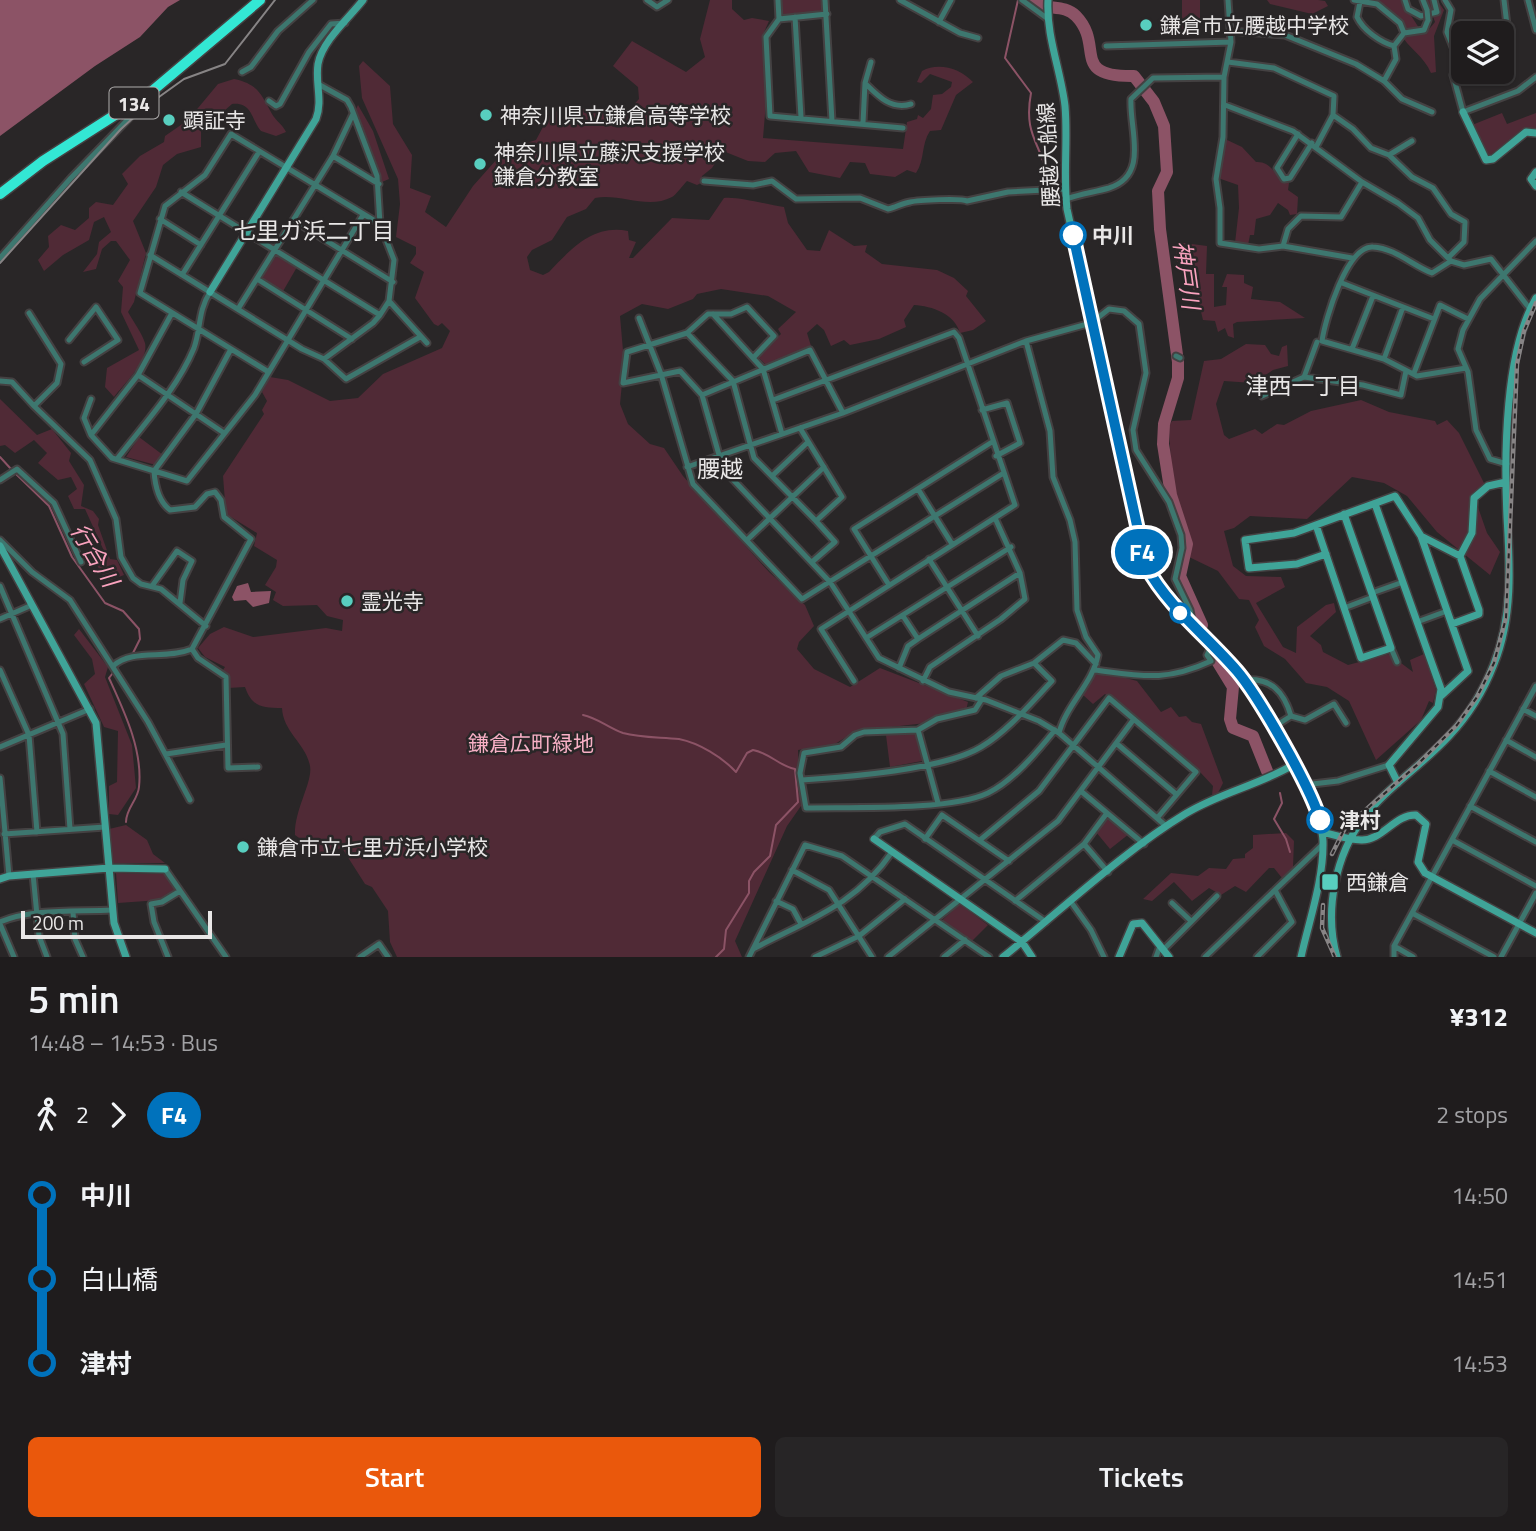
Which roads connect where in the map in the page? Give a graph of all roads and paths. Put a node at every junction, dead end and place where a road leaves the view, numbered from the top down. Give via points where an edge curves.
1 (260, 0) edge
2 (313, 0) edge
3 (363, 0) edge
4 (647, 0) edge
5 (668, 0) edge
6 (778, 0) edge
7 (825, 0) edge
8 (900, 0) edge
9 (951, 0) edge
10 (1023, 0) edge
11 (1228, 0) edge
12 (1405, 0) edge
13 (1423, 0) edge
14 (1434, 0) edge
15 (1445, 0) edge
16 (1504, 0) edge
17 (1528, 0) edge
18 (1357, 1) edge
19 (1048, 9) edge
20 (827, 14) junction
21 (795, 18) junction
22 (779, 19) junction
23 (1507, 21) edge
24 (939, 22) junction
25 (345, 23) junction
26 (1536, 30) edge
27 (1230, 31) junction
28 (1404, 33) junction
29 (978, 38) dead end
30 (1451, 41) edge
31 (1231, 42) junction
32 (1106, 46) dead end
33 (1394, 46) junction
34 (871, 62) dead end
35 (1228, 62) junction
36 (242, 72) dead end
37 (1224, 77) junction
38 (1536, 77) edge
39 (1384, 81) junction
40 (865, 83) junction
41 (318, 84) junction
42 (1455, 84) edge
43 (269, 101) dead end
44 (136, 102) junction
45 (911, 104) dead end
46 (1225, 105) junction
47 (1432, 112) dead end
48 (1463, 112) junction
49 (353, 114) junction
50 (1334, 115) junction
51 (801, 117) junction
52 (832, 121) junction
53 (863, 123) junction
54 (903, 128) dead end
55 (1298, 134) junction
56 (1536, 134) edge
57 (1412, 141) dead end
58 (1314, 145) junction
59 (259, 152) junction
60 (1389, 155) junction
61 (333, 156) junction
62 (286, 168) junction
63 (1536, 172) edge
64 (704, 181) dead end
65 (1362, 182) junction
66 (379, 184) junction
67 (314, 186) junction
68 (1536, 186) edge
69 (1065, 189) junction
70 (181, 192) junction
71 (0, 194) edge
72 (1066, 199) junction
73 (363, 215) junction
74 (219, 216) junction
75 (160, 219) junction
76 (293, 220) junction
77 (380, 224) junction
78 (247, 233) junction
79 (1536, 242) edge
80 (201, 245) junction
81 (1283, 246) junction
82 (275, 250) junction
83 (342, 250) junction
84 (150, 255) junction
85 (0, 258) edge
86 (1352, 258) junction
87 (1450, 259) junction
88 (182, 275) junction
89 (1505, 276) junction
90 (257, 279) junction
91 (323, 280) junction
92 (393, 282) junction
93 (1342, 283) junction
94 (210, 292) junction
95 (1373, 296) junction
96 (1536, 298) edge
97 (389, 301) junction
98 (1403, 307) junction
99 (238, 309) junction
100 (305, 309) junction
101 (1530, 309) junction
102 (29, 313) dead end
103 (172, 313) junction
104 (713, 314) junction
105 (380, 315) junction
106 (639, 318) dead end
107 (1434, 318) junction
108 (1468, 318) junction
109 (1091, 323) junction
110 (199, 329) junction
111 (687, 333) junction
112 (420, 337) junction
113 (286, 339) junction
114 (352, 339) junction
115 (69, 340) dead end
116 (1026, 341) junction
117 (1317, 342) dead end
118 (427, 343) dead end
119 (648, 346) junction
120 (231, 349) junction
121 (1352, 349) junction
122 (754, 357) junction
123 (324, 359) junction
124 (1384, 359) junction
125 (84, 362) dead end
126 (967, 363) junction
127 (1466, 368) junction
128 (763, 369) junction
129 (267, 371) junction
130 (1406, 371) junction
131 (1414, 373) junction
132 (661, 374) junction
133 (138, 376) junction
134 (1304, 377) junction
135 (0, 381) edge
136 (733, 381) junction
137 (827, 382) junction
138 (166, 395) junction
139 (702, 395) junction
140 (1262, 397) dead end
141 (91, 399) dead end
142 (774, 400) junction
143 (34, 406) junction
144 (982, 410) junction
145 (843, 413) junction
146 (196, 414) junction
147 (800, 428) junction
148 (224, 433) junction
149 (782, 434) junction
150 (91, 435) junction
151 (808, 442) junction
152 (992, 442) junction
153 (751, 445) junction
154 (996, 456) junction
155 (720, 457) junction
156 (117, 459) junction
157 (1507, 464) junction
158 (688, 467) junction
159 (824, 467) junction
160 (154, 471) junction
161 (1002, 474) junction
162 (772, 476) junction
163 (0, 480) edge
164 (1506, 482) junction
165 (918, 489) junction
166 (792, 497) junction
167 (1375, 504) junction
168 (1344, 514) junction
169 (934, 517) junction
170 (995, 517) junction
171 (770, 518) junction
172 (816, 521) junction
173 (1316, 524) junction
174 (1421, 536) junction
175 (0, 540) edge
176 (747, 540) junction
177 (953, 544) junction
178 (0, 546) edge
179 (1011, 547) junction
180 (1326, 554) junction
181 (1460, 556) junction
182 (871, 557) junction
183 (929, 559) junction
184 (81, 562) dead end
185 (812, 562) junction
186 (1020, 573) junction
187 (830, 582) junction
188 (1403, 582) junction
189 (889, 585) junction
190 (0, 586) edge
191 (152, 586) junction
192 (947, 588) junction
193 (1373, 595) junction
194 (180, 603) junction
195 (32, 605) junction
196 (1344, 608) junction
197 (848, 611) junction
198 (1447, 611) junction
199 (962, 612) junction
200 (12, 614) junction
201 (903, 616) junction
202 (0, 619) edge
203 (1417, 622) junction
204 (1452, 624) junction
205 (206, 626) junction
206 (1193, 627) junction
207 (978, 636) junction
208 (866, 638) junction
209 (919, 639) junction
210 (1212, 645) junction
211 (1391, 648) junction
212 (192, 649) junction
213 (1397, 662) dead end
214 (1034, 663) junction
215 (113, 666) junction
216 (1096, 667) junction
217 (899, 668) junction
218 (0, 670) edge
219 (1244, 680) junction
220 (854, 681) dead end
221 (923, 681) junction
222 (1536, 686) edge
223 (1441, 696) junction
224 (979, 699) junction
225 (90, 709) junction
226 (1523, 709) junction
227 (1021, 712) junction
228 (1291, 716) junction
229 (1536, 716) edge
230 (1134, 719) junction
231 (58, 722) junction
232 (1346, 723) dead end
233 (1272, 728) junction
234 (918, 730) junction
235 (1057, 732) junction
236 (29, 735) junction
237 (1506, 740) junction
238 (1116, 743) junction
239 (226, 745) junction
240 (1074, 746) junction
241 (0, 747) edge
242 (166, 754) junction
243 (1536, 757) edge
244 (927, 763) junction
245 (1293, 765) junction
246 (1389, 765) junction
247 (258, 767) dead end
248 (1099, 768) junction
249 (1489, 771) junction
250 (0, 778) edge
251 (802, 780) junction
252 (1398, 783) junction
253 (1304, 785) junction
254 (1082, 792) junction
255 (1176, 794) junction
256 (1536, 797) edge
257 (190, 800) dead end
258 (938, 803) junction
259 (1471, 806) junction
260 (1107, 813) junction
261 (1158, 817) junction
262 (1166, 826) junction
263 (105, 827) junction
264 (70, 829) junction
265 (37, 832) junction
266 (1322, 832) junction
267 (4, 834) junction
268 (1349, 838) junction
269 (874, 839) joint
270 (925, 839) junction
271 (980, 840) junction
272 (1452, 840) junction
273 (1536, 842) edge
274 (1084, 844) junction
275 (1144, 844) junction
276 (1323, 844) junction
277 (892, 852) junction
278 (1009, 861) junction
279 (109, 868) junction
280 (165, 869) joint
281 (792, 870) junction
282 (1108, 872) junction
283 (33, 874) junction
284 (9, 876) junction
285 (1431, 877) junction
286 (874, 878) junction
287 (0, 879) edge
288 (984, 880) junction
289 (1536, 886) edge
290 (1275, 890) junction
291 (180, 891) junction
292 (1536, 893) edge
293 (1217, 896) dead end
294 (905, 899) junction
295 (959, 899) junction
296 (776, 901) junction
297 (1015, 901) junction
298 (1071, 902) junction
299 (1172, 903) dead end
300 (840, 906) junction
301 (112, 910) junction
302 (73, 912) junction
303 (1412, 913) junction
304 (37, 914) junction
305 (934, 920) junction
306 (1191, 920) junction
307 (1046, 922) junction
308 (0, 923) edge
309 (801, 924) junction
310 (1519, 924) junction
311 (1536, 933) edge
312 (859, 936) junction
313 (965, 940) junction
314 (1022, 942) junction
315 (1394, 946) junction
316 (1161, 948) junction
317 (753, 949) junction
318 (14, 957) edge
319 (47, 957) edge
320 (83, 957) edge
321 (127, 957) edge
322 (168, 957) edge
323 (225, 957) edge
324 (360, 957) edge
325 (388, 957) edge
326 (749, 957) edge
327 (815, 957) edge
328 (872, 957) edge
329 (888, 957) edge
330 (944, 957) edge
331 (989, 957) edge
332 (1003, 957) edge
333 (1032, 957) edge
334 (1104, 957) edge
335 (1119, 957) edge
336 (1156, 957) edge
337 (1169, 957) edge
338 (1205, 957) edge
339 (1257, 957) edge
340 (1301, 957) edge
341 (1337, 957) edge
342 (1394, 957) edge
343 (1413, 957) edge
344 (1494, 957) edge
345 (1501, 957) edge

1 - 44 highway, 134
2 - 36 street
3 - 25 street
4 - 5 street via 657,7
6 - 22 street
7 - 20 street
8 - 24 street
9 - 24 street
10 - 19 street
11 - 27 street
12 - 14 street via 1408,9 1421,16 1437,12
13 - 28 street, bridge via 1428,20 1420,33
15 - 30 street via 1451,10 1447,32
16 - 23 street
17 - 26 street
18 - 28 street via 1377,4 1400,23
18 - 33 street via 1360,23
19 - 69 street, 腰越大船線 via 1065,110
20 - 21 street
20 - 52 street
21 - 22 street
21 - 51 street
22 - 51 street via 766,37 770,116
24 - 29 street
25 - 41 street via 320,55
25 - 43 street via 331,24 322,35 280,104
27 - 31 street
27 - 39 street via 1285,35 1356,64
28 - 33 street
31 - 32 street
31 - 35 street
33 - 39 street via 1395,59
34 - 40 street
35 - 37 street
35 - 50 street via 1274,68 1329,92 1335,100
37 - 46 street
37 - 72 street via 1160,77 1143,85 1130,99 1136,159 1129,174 1108,188
38 - 48 street via 1518,91
39 - 47 street via 1402,99
40 - 45 street via 881,99 900,107
40 - 53 street
41 - 49 street via 347,100
41 - 62 street via 316,120
42 - 48 street
44 - 71 highway, 134
44 - 85 street via 137,110
46 - 55 street
46 - 81 street via 1216,179 1220,243 1259,249
48 - 56 street via 1486,160 1526,132
49 - 61 street
49 - 66 street
50 - 58 street
50 - 60 street via 1371,148
51 - 52 street
52 - 53 street
53 - 54 street
55 - 58 street
55 - 58 street via 1277,168 1284,179 1290,178
57 - 60 street
58 - 65 street
59 - 62 street
59 - 70 street via 231,134 205,175
59 - 74 street
60 - 87 street via 1412,177 1433,188 1451,214 1465,222 1464,242
61 - 66 street
61 - 67 street
62 - 67 street
62 - 78 street
63 - 68 street via 1531,179
64 - 69 street via 753,185 772,181 796,200 860,198 888,209 912,201 967,201 1008,192
65 - 81 street via 1341,217 1296,218
65 - 87 street via 1411,212
66 - 77 street
67 - 73 street
67 - 76 street
69 - 72 street, 腰越大船線
70 - 74 street
70 - 75 street via 164,206
72 - 109 street, 腰越大船線
73 - 77 street
73 - 83 street
74 - 78 street
74 - 80 street
75 - 80 street
75 - 84 street
76 - 82 street
76 - 83 street
77 - 92 street via 394,260
78 - 82 street
78 - 94 street
79 - 89 street
80 - 88 street
81 - 86 street
82 - 90 street
82 - 91 street
83 - 91 street
83 - 92 street
84 - 88 street
84 - 103 street via 140,293
86 - 87 street via 1370,246 1432,273
86 - 93 street
87 - 89 street via 1464,265 1491,259
88 - 94 street
89 - 101 street
89 - 108 street via 1480,299
90 - 99 street
90 - 100 street
91 - 100 street
91 - 105 street
92 - 97 street
93 - 95 street
93 - 121 street via 1325,316 1322,341
94 - 99 street
94 - 110 street via 201,307
95 - 98 street
95 - 121 street
96 - 101 street
97 - 105 street
97 - 112 street
98 - 107 street
98 - 124 street
99 - 113 street
100 - 113 street
100 - 114 street
101 - 157 street via 1513,365
102 - 143 street via 61,365 57,383
103 - 110 street
103 - 133 street
104 - 111 street
104 - 122 street
104 - 122 street via 731,314 747,307 774,337
105 - 114 street
106 - 119 street
107 - 108 street via 1440,305
107 - 131 street
108 - 127 street via 1458,349
109 - 116 street
109 - 206 street, 腰越大船線 via 1146,566 1166,598
109 - 206 street via 1117,308 1139,324 1146,373 1133,430 1136,450 1169,502 1181,535 1175,579
110 - 120 street
110 - 138 street via 194,347
111 - 119 street
111 - 136 street
112 - 118 street
112 - 123 street via 346,379
113 - 123 street
113 - 129 street
114 - 123 street
115 - 125 street via 96,307 118,340
116 - 126 street
116 - 216 street via 1050,431 1053,477 1075,542 1077,610 1097,652
117 - 134 street
119 - 132 street
119 - 132 street via 627,352 623,383
120 - 129 street
120 - 146 street
121 - 124 street
122 - 128 street
124 - 130 street
126 - 137 street via 954,332
126 - 144 street
126 - 145 street
127 - 131 street
127 - 157 street via 1476,430 1490,459
128 - 136 street
128 - 137 street via 810,350
128 - 142 street
129 - 148 street via 255,395
130 - 131 street
130 - 134 street via 1401,395
132 - 139 street via 680,370
132 - 158 street
133 - 138 street
133 - 150 street
134 - 140 street
135 - 143 street via 12,382
136 - 139 street
136 - 153 street
137 - 142 street
137 - 145 street
138 - 146 street
138 - 156 street
139 - 155 street
141 - 150 street via 84,418
142 - 149 street
143 - 191 street via 90,460 116,519 123,563 136,582
144 - 152 street
144 - 154 street via 1007,403 1020,443
145 - 147 street
146 - 148 street
146 - 160 street
147 - 149 street
147 - 151 street
148 - 160 street via 187,481
149 - 153 street
150 - 156 street via 105,453
151 - 159 street
151 - 162 street
152 - 154 street
152 - 165 street
153 - 155 street
153 - 162 street via 754,458
154 - 161 street
155 - 158 street
155 - 171 street via 723,469
156 - 160 street
157 - 164 street
158 - 176 street via 693,484
159 - 166 street
159 - 172 street via 842,497
160 - 205 street via 159,498 168,509 195,507 215,492 224,517 252,538
161 - 169 street
161 - 170 street via 1014,505
162 - 166 street
163 - 184 street via 17,469 54,503
164 - 181 street via 1478,492 1472,506 1472,533
164 - 252 street via 1508,602 1495,661 1480,694 1458,725
165 - 169 street
165 - 182 street via 854,529
166 - 171 street
166 - 172 street
167 - 168 street
167 - 174 street via 1395,496
167 - 188 street
168 - 173 street
168 - 193 street
169 - 177 street
169 - 182 street
170 - 177 street
170 - 179 street
171 - 176 street
171 - 185 street
172 - 185 street via 835,542
173 - 180 street
173 - 180 street via 1294,533 1245,540 1249,568 1297,564
174 - 181 street
174 - 198 street
175 - 215 street via 69,600
176 - 187 street via 802,599
177 - 183 street
178 - 195 street
179 - 186 street
179 - 192 street
180 - 196 street
181 - 204 street via 1479,614
182 - 187 street
182 - 189 street
183 - 189 street
183 - 192 street
185 - 187 street
186 - 199 street
186 - 207 street via 1025,599
187 - 197 street
188 - 193 street
188 - 203 street
189 - 197 street
190 - 200 street
191 - 194 street
191 - 194 street via 177,551 192,561
192 - 199 street
192 - 201 street
193 - 196 street
193 - 211 street
194 - 205 street
195 - 200 street
195 - 225 street
196 - 211 street via 1361,658
197 - 208 street
197 - 220 street via 821,630
198 - 203 street
198 - 204 street
199 - 207 street
199 - 209 street
200 - 202 street
200 - 231 street
201 - 208 street
201 - 209 street
203 - 223 street
204 - 223 street via 1468,671
205 - 212 street
206 - 210 street, 腰越大船線
207 - 221 street via 930,667
208 - 217 street via 879,659
209 - 217 street via 908,646
210 - 216 street via 1207,655 1211,661 1182,674 1162,676
210 - 219 street, 腰越大船線
211 - 213 street
212 - 215 street via 157,657 130,655
212 - 239 street via 226,677
214 - 216 street via 1066,640 1076,643
214 - 224 street via 1001,676
214 - 227 street via 1052,681
215 - 242 street
216 - 235 street
217 - 221 street
218 - 236 street
219 - 228 street via 1276,686
219 - 233 street, 腰越大船線
221 - 224 street
222 - 226 street
223 - 246 street via 1438,707
224 - 227 street
224 - 234 street via 975,710 937,719
225 - 231 street
225 - 263 street via 99,737
226 - 229 street
226 - 237 street
227 - 235 street
227 - 244 street via 979,749
228 - 232 street via 1305,720 1334,704
228 - 233 street
230 - 238 street
230 - 240 street via 1109,698
230 - 255 street via 1196,772
231 - 236 street
231 - 264 street
233 - 245 street, 腰越大船線
234 - 244 street
234 - 251 street via 864,732 841,747 804,753
235 - 240 street
235 - 258 street via 992,790
236 - 241 street
236 - 265 street
237 - 243 street
237 - 249 street
238 - 248 street
238 - 255 street
239 - 242 street
239 - 247 street via 228,768
240 - 248 street
240 - 271 street via 1039,791
242 - 257 street
244 - 251 street
244 - 258 street
245 - 253 street, 腰越大船線
245 - 262 street via 1217,797
246 - 252 street
246 - 253 street via 1338,781
248 - 254 street
248 - 261 street
249 - 256 street
249 - 259 street
250 - 267 street
251 - 258 street via 806,808
252 - 268 street via 1362,817
253 - 266 street, 腰越大船線
254 - 260 street
254 - 278 street via 1058,821
255 - 261 street
259 - 272 street
259 - 273 street
260 - 274 street
260 - 275 street
261 - 262 street
262 - 275 street
263 - 264 street
263 - 279 street
264 - 265 street
265 - 267 street
266 - 268 street
266 - 276 street, 腰越大船線
267 - 284 street
268 - 285 street via 1368,839 1406,816 1416,815 1426,830 1418,862
268 - 341 street via 1331,907
269 - 270 street via 880,832 905,824
269 - 277 street
270 - 271 street via 942,815
270 - 288 street
271 - 278 street
272 - 285 street
272 - 289 street
274 - 282 street
274 - 297 street
275 - 282 street
276 - 290 street
276 - 340 street, 腰越大船線
277 - 286 street
277 - 295 street
278 - 288 street
279 - 280 street
279 - 283 street
279 - 301 street
280 - 291 street
281 - 286 street via 805,845 842,856
281 - 296 street
281 - 300 street via 830,890
282 - 298 street
283 - 284 street
283 - 304 street
284 - 287 street
285 - 303 street
285 - 310 street
286 - 294 street
286 - 300 street
288 - 295 street
288 - 297 street
290 - 338 street
290 - 339 street via 1292,922
291 - 322 street via 151,904
291 - 323 street
292 - 310 street
293 - 306 street
294 - 305 street
294 - 312 street
295 - 305 street
295 - 314 street
296 - 309 street via 793,909
296 - 317 street
297 - 307 street
298 - 307 street
298 - 334 street
299 - 306 street
300 - 309 street
300 - 312 street
301 - 302 street
301 - 321 street
302 - 304 street
302 - 320 street via 75,939
303 - 315 street
303 - 344 street
304 - 308 street
304 - 319 street
305 - 313 street
305 - 329 street
306 - 316 street
307 - 314 street
308 - 318 street
309 - 317 street
310 - 311 street
310 - 345 street
312 - 327 street
312 - 328 street
313 - 330 street
313 - 331 street
314 - 332 street
314 - 333 street
315 - 342 street
315 - 343 street
316 - 335 street via 1142,923 1133,924
316 - 336 street
316 - 337 street
317 - 326 street
324 - 325 street via 379,944

